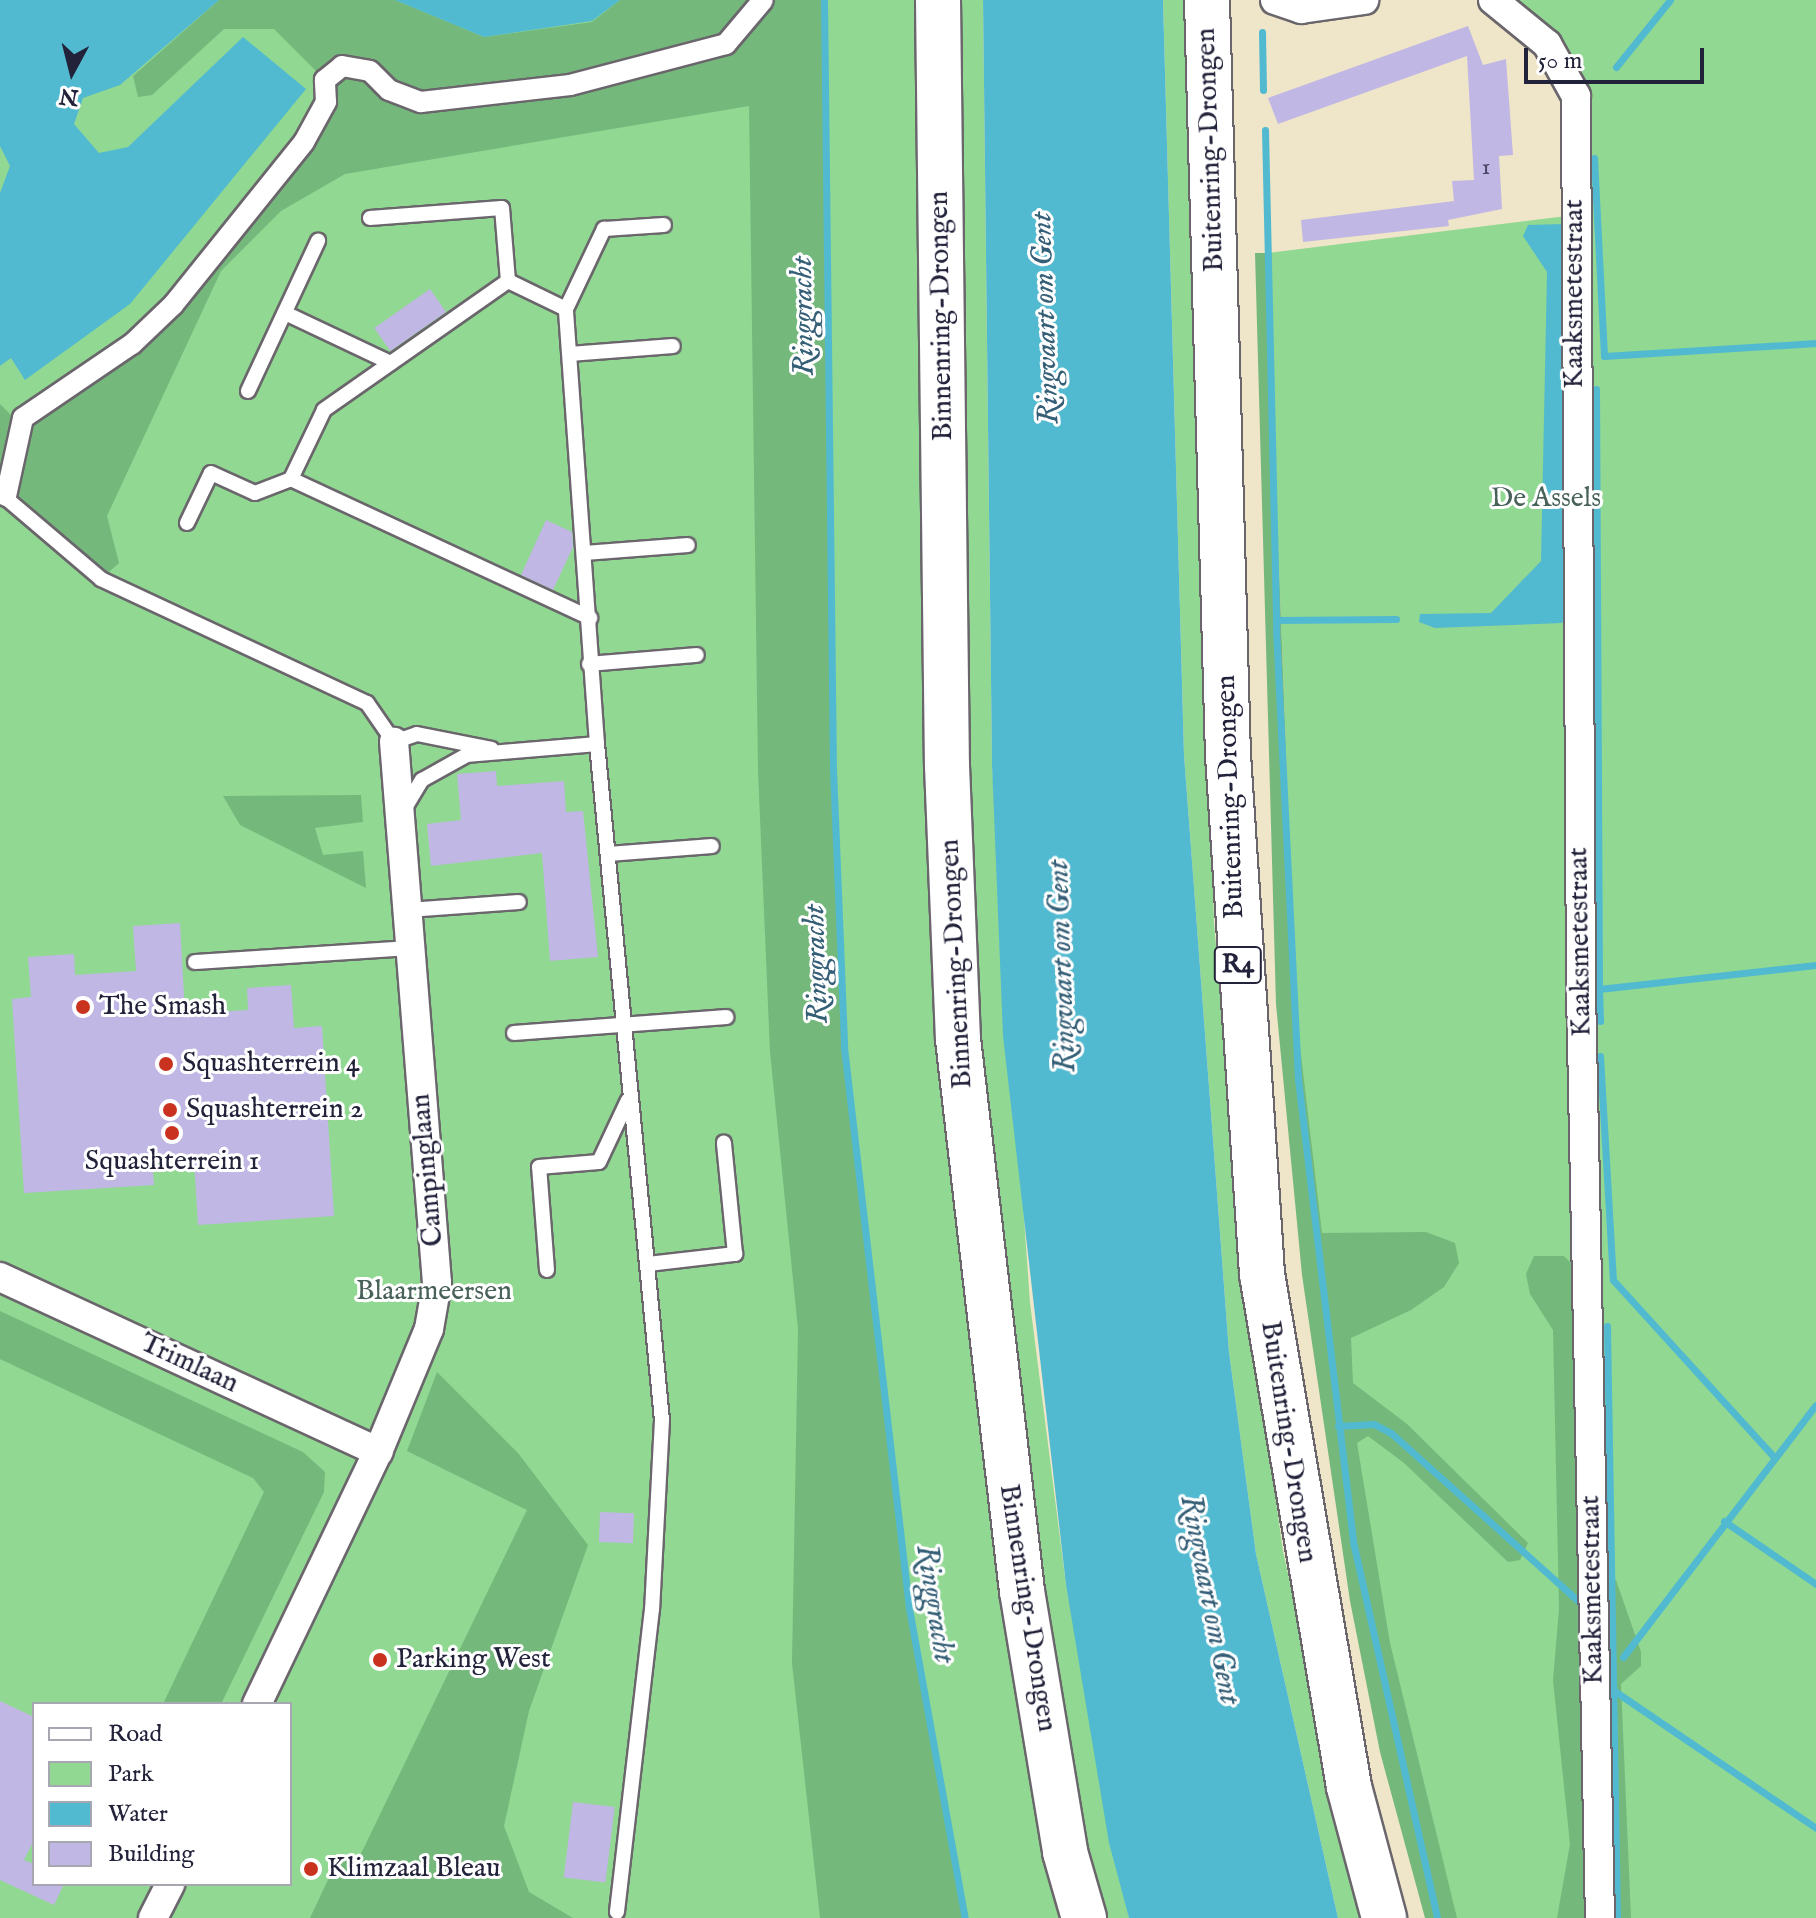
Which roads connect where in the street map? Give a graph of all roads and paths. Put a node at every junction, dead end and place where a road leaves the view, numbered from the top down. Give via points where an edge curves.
1 (763, 0) edge
2 (938, 0) edge
3 (1207, 0) edge
4 (1275, 0) edge
5 (1364, 0) edge
6 (1493, 0) edge
7 (370, 218) dead end
8 (664, 225) dead end
9 (318, 241) dead end
10 (508, 281) junction
11 (566, 309) junction
12 (285, 313) junction
13 (673, 346) dead end
14 (570, 354) junction
15 (391, 363) junction
16 (248, 391) dead end
17 (291, 479) junction
18 (3, 494) edge
19 (187, 523) dead end
20 (688, 545) dead end
21 (585, 553) junction
22 (590, 618) junction
23 (697, 655) dead end
24 (589, 664) junction
25 (394, 742) junction
26 (597, 744) junction
27 (500, 751) junction
28 (401, 818) junction
29 (712, 846) dead end
30 (609, 854) junction
31 (519, 902) dead end
32 (408, 910) junction
33 (411, 948) junction
34 (195, 962) dead end
35 (726, 1017) dead end
36 (622, 1025) junction
37 (514, 1033) dead end
38 (628, 1100) junction
39 (724, 1143) dead end
40 (648, 1264) junction
41 (547, 1270) dead end
42 (0, 1277) edge
43 (378, 1452) junction
44 (258, 1702) edge
45 (169, 1886) edge
46 (617, 1912) dead end
47 (153, 1918) edge
48 (1084, 1918) edge
49 (1384, 1918) edge
50 (1600, 1918) edge

1 - 18 street via 726,44 570,85 421,102 389,90 370,71 342,66 325,80 326,102 304,142 173,305 132,344 23,418
2 - 48 highway, Binnenring-Drongen via 947,766 958,1039 1022,1591 1065,1852
3 - 49 highway, Buitenring-Drongen / R4 via 1228,755 1262,1274 1349,1787
4 - 5 street via 1301,9
6 - 50 street, Kaaksmetestraat via 1547,44 1576,96 1582,1006
7 - 10 lane via 502,208
8 - 11 lane via 604,229
9 - 12 lane
10 - 11 lane
10 - 15 lane
11 - 14 lane
12 - 15 lane
12 - 16 lane
13 - 14 lane
14 - 21 lane
15 - 17 lane via 324,410
17 - 19 lane via 255,493 211,473
17 - 22 lane
18 - 25 lane via 101,579 367,703
20 - 21 lane
21 - 22 lane
22 - 24 lane
23 - 24 lane
24 - 26 lane
25 - 27 lane via 417,734
25 - 28 street, Campinglaan
26 - 27 lane
26 - 30 lane
27 - 28 lane via 444,763 422,780
28 - 32 street, Campinglaan
29 - 30 lane
30 - 36 lane
31 - 32 lane
32 - 33 street, Campinglaan
33 - 34 lane
33 - 43 street, Campinglaan via 437,1283 429,1329
35 - 36 lane
36 - 37 lane
36 - 38 lane
38 - 40 lane
38 - 41 lane via 599,1162 539,1167
39 - 40 lane via 735,1254
40 - 46 lane via 663,1461
42 - 43 street, Trimlaan
43 - 44 street, Campinglaan
45 - 47 street

